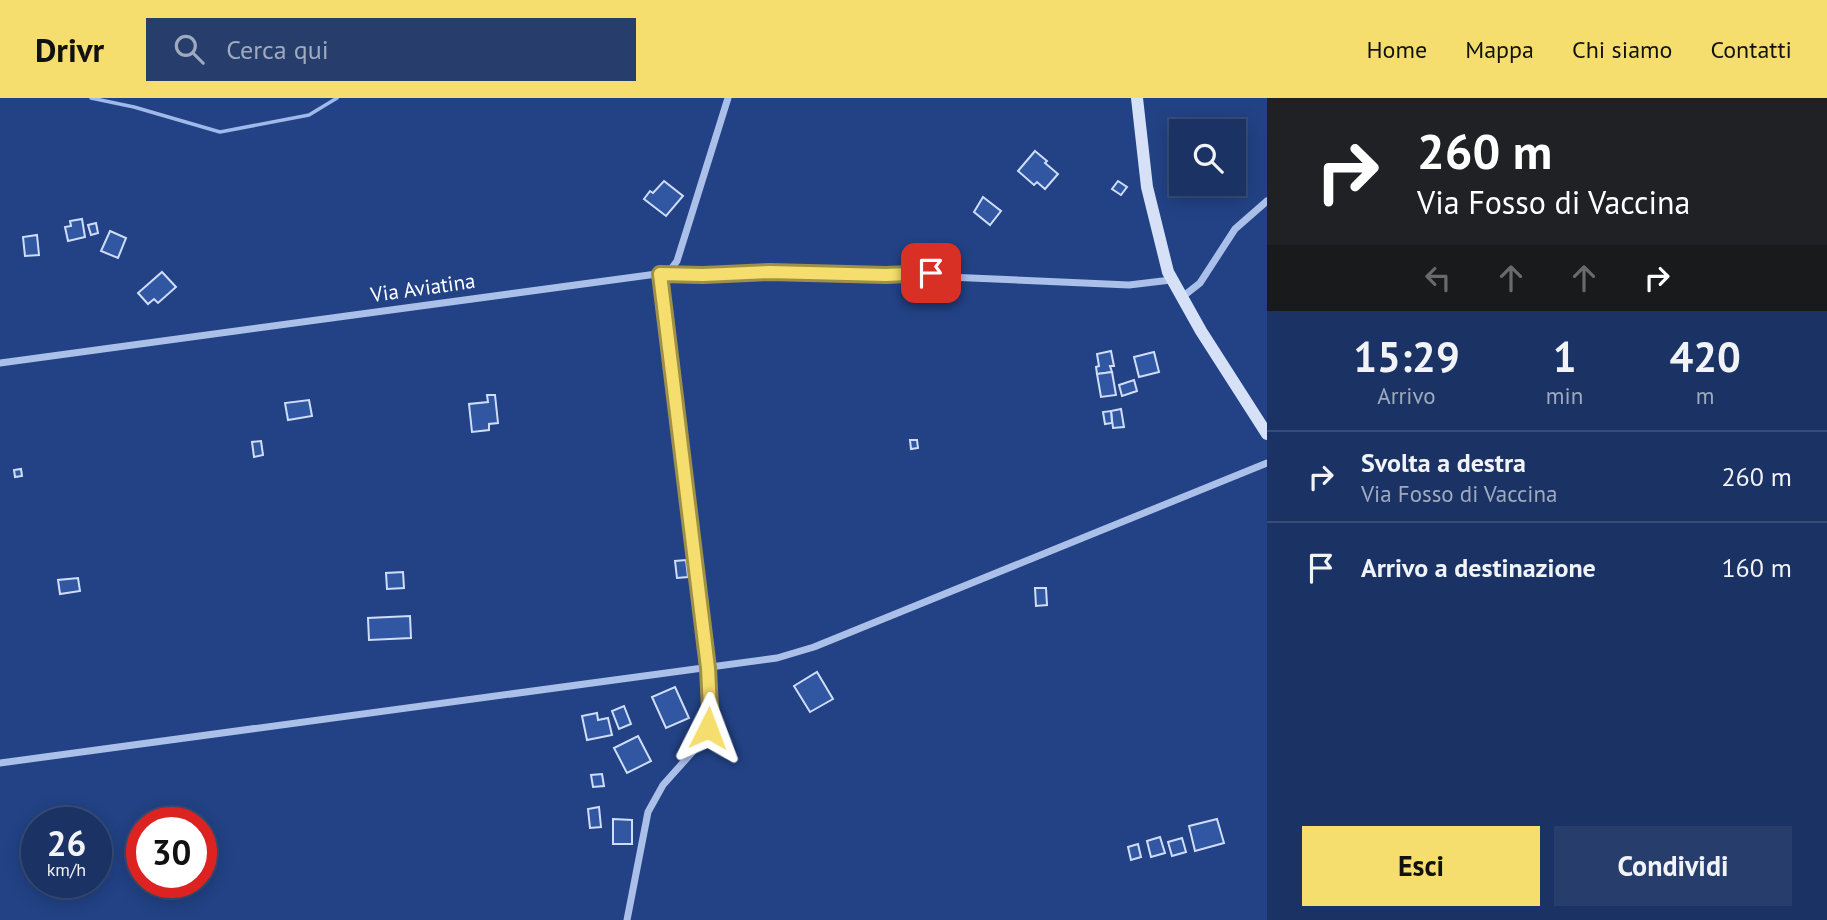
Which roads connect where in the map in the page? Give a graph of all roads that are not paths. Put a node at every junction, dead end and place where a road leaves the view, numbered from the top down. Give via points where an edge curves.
1 (729, 98) edge
2 (1137, 98) edge
3 (1267, 201) edge
4 (660, 274) junction
5 (1171, 280) junction
6 (1181, 298) junction
7 (0, 363) edge
8 (1267, 434) edge
9 (1267, 463) edge
10 (708, 668) junction
11 (0, 763) edge
12 (627, 920) edge

1 - 4 street via 677,261
2 - 5 street via 1147,187
3 - 6 street via 1235,229 1200,284
4 - 5 street, Via Aviatina via 931,273 1129,285
4 - 7 street, Via Aviatina
4 - 10 street
5 - 6 street
6 - 8 street
9 - 10 street via 808,650
10 - 11 street
10 - 12 street via 708,728 648,812

